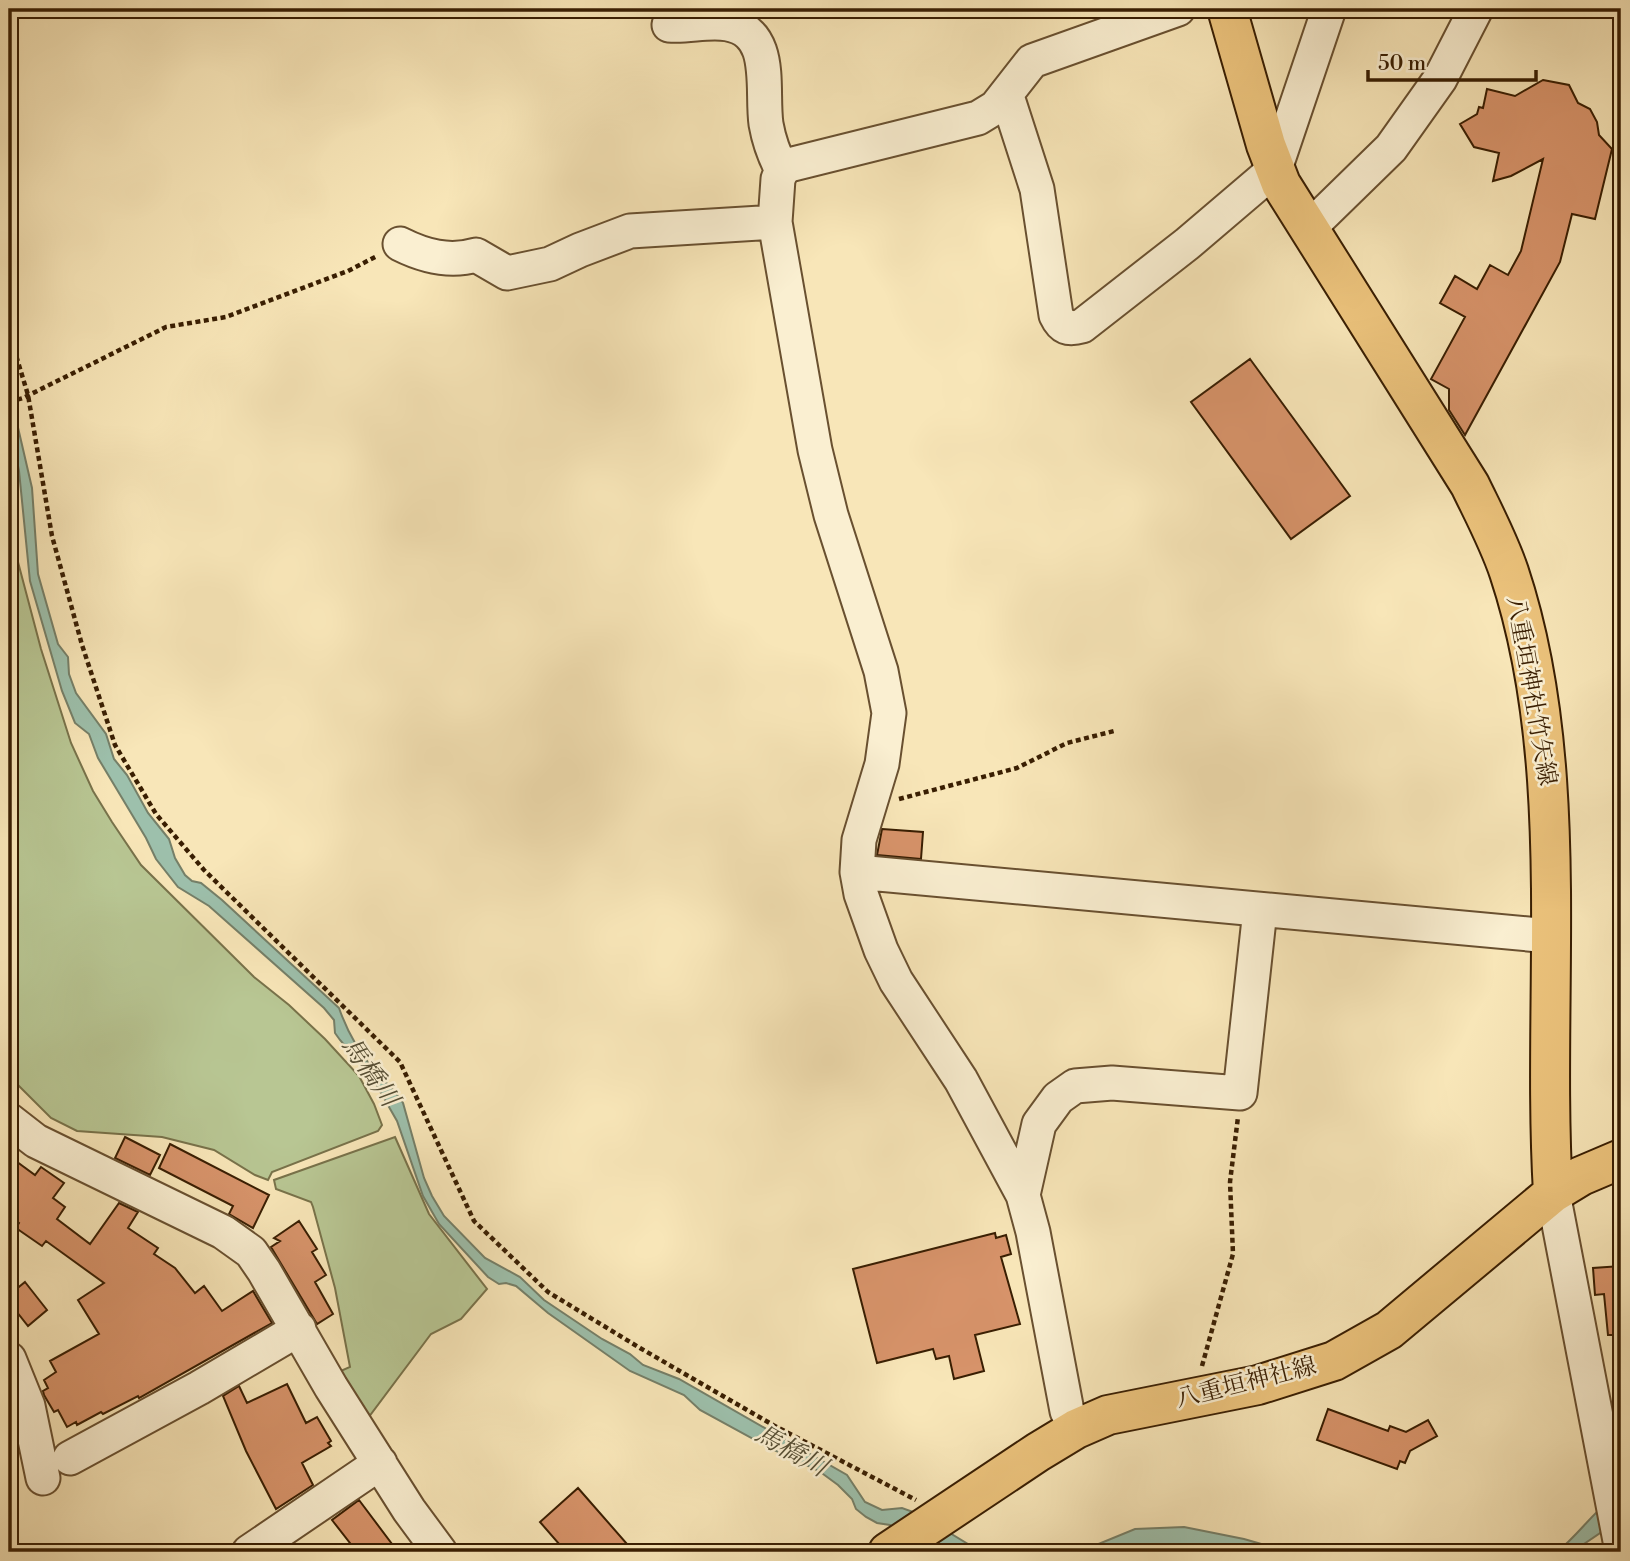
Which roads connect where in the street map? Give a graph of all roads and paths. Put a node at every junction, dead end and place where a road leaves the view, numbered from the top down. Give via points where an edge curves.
1 (1178, 9) edge
2 (1227, 9) edge
3 (1329, 9) edge
4 (1476, 9) edge
5 (669, 25) dead end
6 (1007, 96) junction
7 (1275, 169) junction
8 (782, 170) junction
9 (775, 222) junction
10 (1309, 229) junction
11 (400, 244) joint
12 (9, 332) edge
13 (25, 396) junction
14 (9, 402) edge
15 (1114, 731) dead end
16 (870, 805) junction
17 (857, 872) junction
18 (1260, 910) junction
19 (1550, 936) junction
20 (1240, 1093) junction
21 (9, 1122) edge
22 (1621, 1159) edge
23 (1553, 1193) junction
24 (1023, 1195) junction
25 (299, 1329) junction
26 (9, 1359) edge
27 (1213, 1366) dead end
28 (1202, 1367) junction
29 (1190, 1370) dead end
30 (1076, 1429) junction
31 (70, 1458) dead end
32 (380, 1463) junction
33 (43, 1478) dead end
34 (941, 1515) junction
35 (1621, 1541) edge
36 (889, 1551) edge
37 (249, 1552) edge
38 (440, 1552) edge

1 - 6 street via 1032,61
2 - 7 main road, 八重垣神社竹矢線
3 - 7 street
4 - 10 street via 1440,79 1391,148
5 - 8 street via 725,23 753,36 761,53 766,124
6 - 7 street via 1037,189 1056,315 1068,329 1082,326
6 - 8 street via 978,118
7 - 10 main road, 八重垣神社竹矢線
8 - 9 street
9 - 11 street via 630,231 550,264 507,273 476,255 461,259 424,256
9 - 16 street via 815,450 881,671 889,713 883,764
10 - 19 main road, 八重垣神社竹矢線 via 1470,485 1508,571 1521,612 1543,733 1550,812
11 - 13 path via 348,271 226,317 166,327
12 - 13 path
13 - 14 path
13 - 34 path via 51,536 115,745 156,814 204,870 400,1062 474,1221 560,1299 773,1425
15 - 16 path via 1067,743 1017,768
16 - 17 street via 859,840
17 - 18 street
17 - 24 street via 869,920 891,971 961,1080
18 - 19 street
18 - 20 street
19 - 23 main road, 八重垣神社竹矢線
20 - 24 street via 1112,1083 1075,1086 1058,1098 1039,1124
20 - 28 path via 1230,1182 1233,1254
21 - 25 street via 36,1140 236,1240 251,1252
22 - 23 main road, 八重垣神社線
23 - 30 main road, 八重垣神社線 via 1389,1330 1334,1361 1258,1385 1108,1415
23 - 35 street
24 - 30 street via 1068,1411
25 - 31 street
25 - 32 street
26 - 33 street via 28,1406
27 - 28 path
28 - 29 path
30 - 34 main road, 八重垣神社線
32 - 37 street
32 - 38 street
34 - 36 main road, 八重垣神社線

